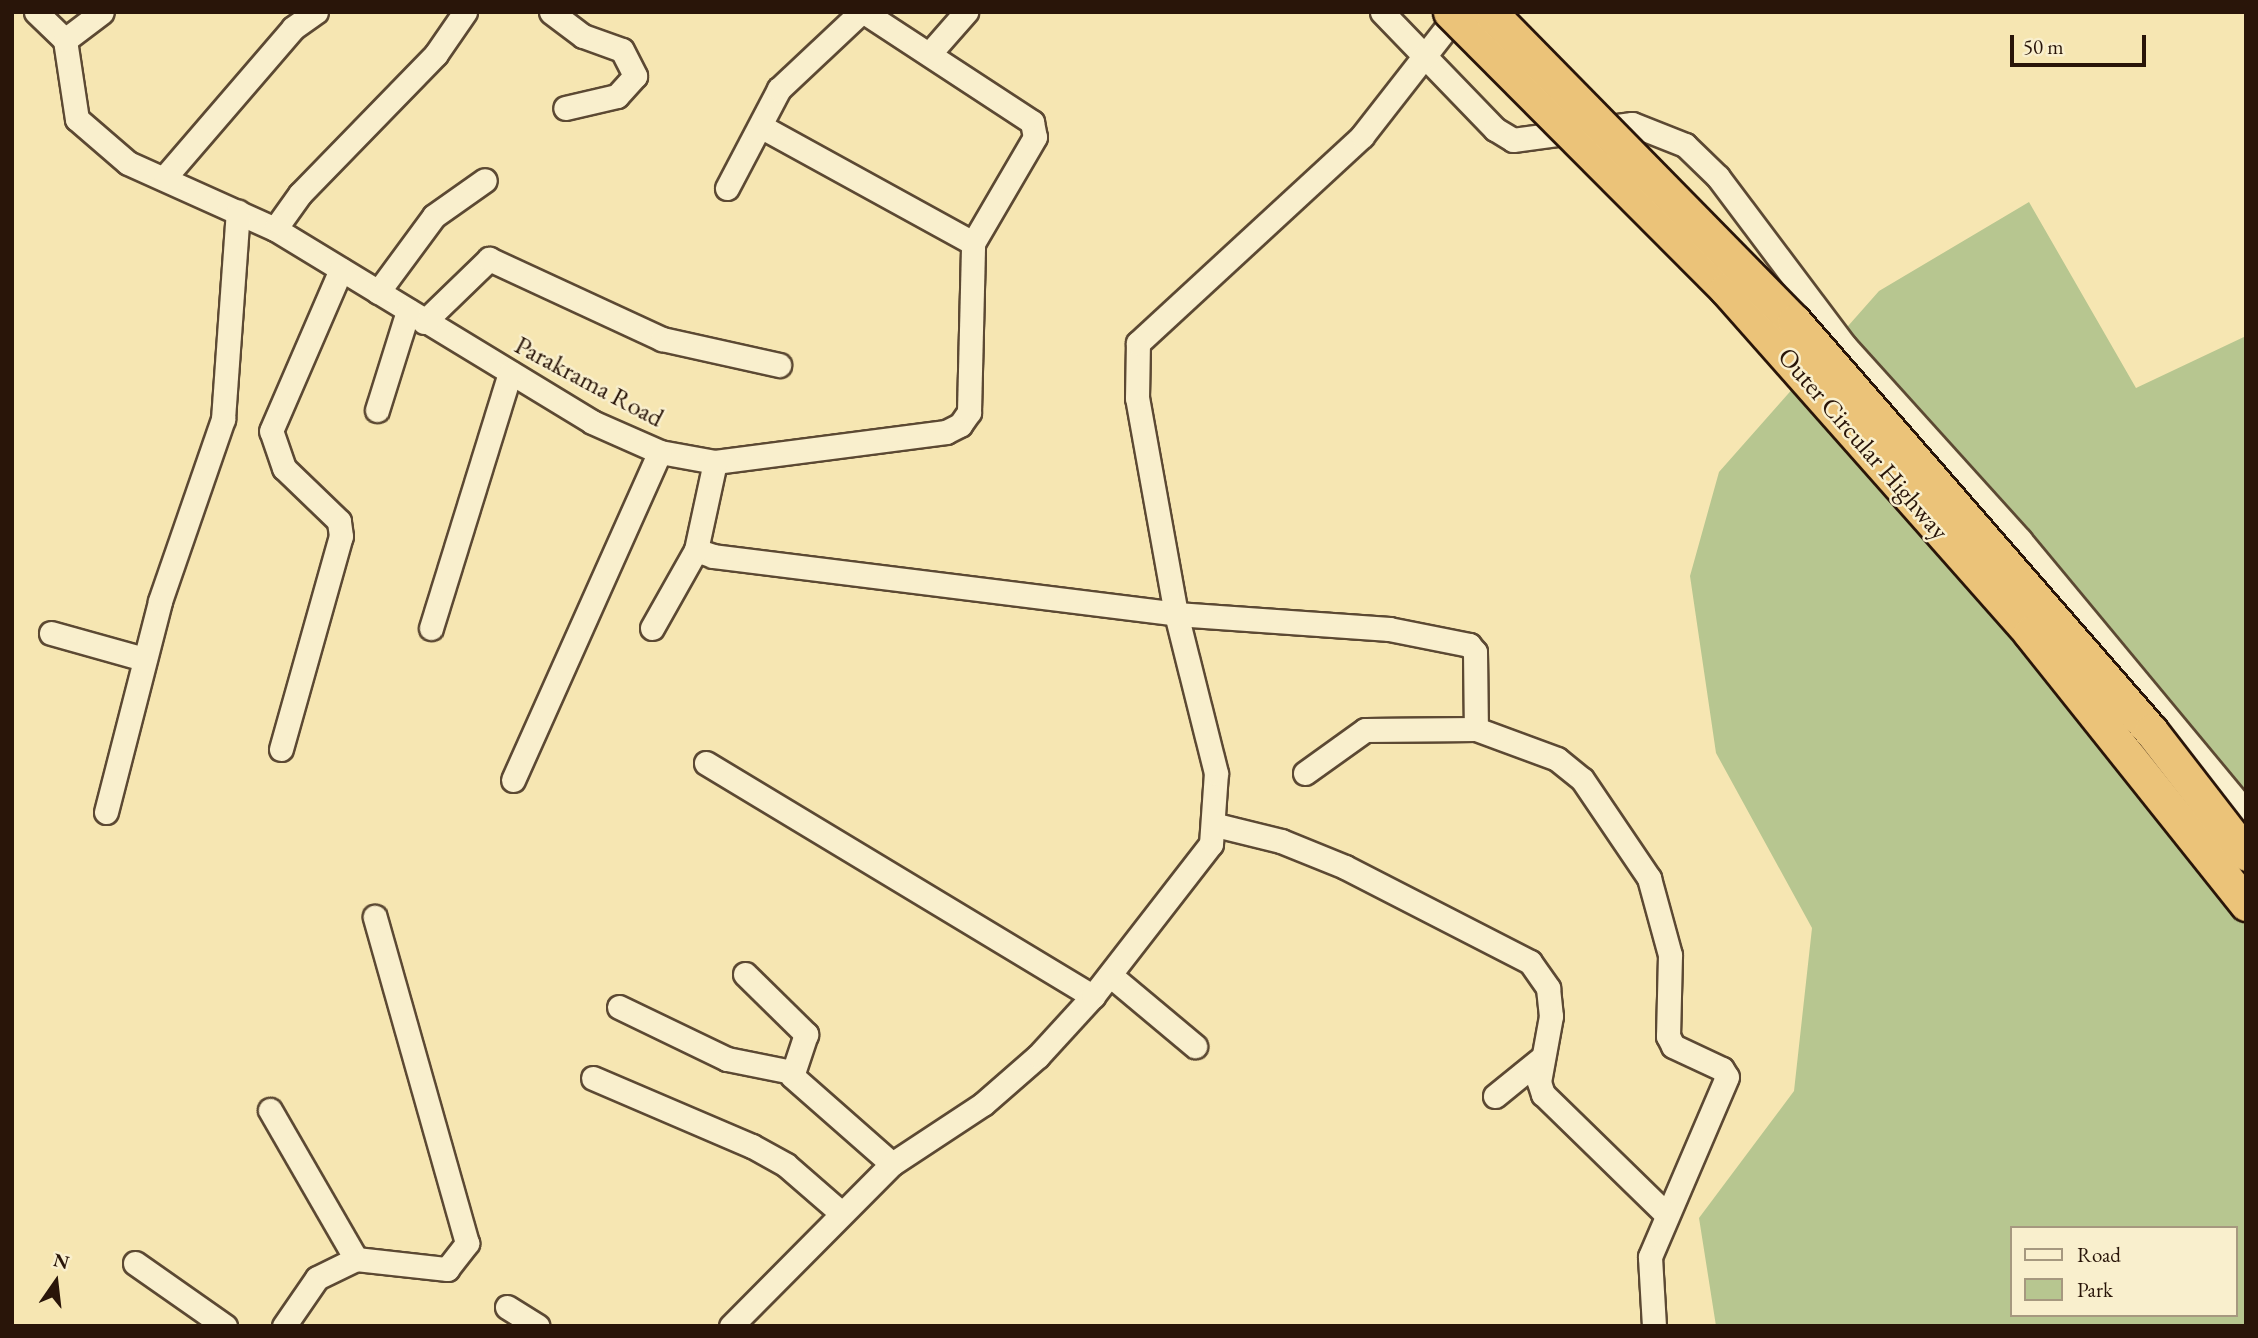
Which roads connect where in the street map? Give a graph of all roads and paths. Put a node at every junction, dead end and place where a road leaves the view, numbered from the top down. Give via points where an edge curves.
1 (36, 12) edge
2 (102, 12) edge
3 (316, 12) edge
4 (466, 12) edge
5 (551, 12) edge
6 (862, 12) edge
7 (966, 12) edge
8 (1382, 12) edge
9 (1450, 12) edge
10 (1459, 12) edge
11 (1490, 12) edge
12 (285, 20) edge
13 (65, 40) junction
14 (930, 53) junction
15 (1430, 56) junction
16 (565, 108) dead end
17 (762, 127) junction
18 (165, 177) junction
19 (485, 180) dead end
20 (727, 188) dead end
21 (238, 212) junction
22 (275, 229) junction
23 (973, 243) junction
24 (341, 269) junction
25 (378, 292) junction
26 (416, 316) junction
27 (779, 365) dead end
28 (510, 373) junction
29 (377, 410) dead end
30 (660, 452) junction
31 (715, 462) junction
32 (696, 550) junction
33 (1176, 614) junction
34 (431, 628) dead end
35 (652, 628) dead end
36 (51, 633) dead end
37 (144, 659) junction
38 (1476, 729) junction
39 (281, 749) dead end
40 (706, 763) dead end
41 (1305, 773) dead end
42 (513, 780) dead end
43 (106, 812) dead end
44 (2246, 812) edge
45 (1216, 825) junction
46 (2246, 854) edge
47 (2246, 904) edge
48 (375, 917) dead end
49 (745, 974) dead end
50 (1110, 975) junction
51 (1093, 996) junction
52 (618, 1007) dead end
53 (1195, 1046) dead end
54 (1543, 1057) junction
55 (792, 1072) junction
56 (593, 1078) dead end
57 (1494, 1096) dead end
58 (270, 1110) dead end
59 (892, 1164) junction
60 (839, 1211) junction
61 (1667, 1215) junction
62 (356, 1259) junction
63 (135, 1263) dead end
64 (507, 1307) dead end
65 (225, 1326) edge
66 (284, 1326) edge
67 (537, 1326) edge
68 (731, 1326) edge
69 (1654, 1326) edge

1 - 13 street
2 - 13 street
3 - 12 street
4 - 22 street via 436,54 300,194
5 - 16 street via 583,36 622,50 635,76 617,96
6 - 14 street
6 - 17 street via 779,89
7 - 14 street
8 - 15 street
9 - 47 highway, Outer Circular Highway, bridge via 1726,289 2030,633
10 - 15 street
11 - 46 highway, Outer Circular Highway, bridge via 1803,331 2117,690
12 - 18 street
13 - 18 street, Parakrama Road via 77,119 128,163
14 - 23 street via 1032,122 1035,137
15 - 33 street via 1363,136 1138,343 1137,398
15 - 44 street via 1495,129 1513,140 1632,124 1685,145 1718,177 1845,346 2020,540
17 - 20 street
17 - 23 street
18 - 21 street, Parakrama Road
19 - 25 street via 434,216
21 - 22 street, Parakrama Road
21 - 37 street via 223,419
22 - 24 street, Parakrama Road
23 - 31 street, Parakrama Road via 969,412 960,425 946,432
24 - 25 street, Parakrama Road
24 - 39 street via 271,431 284,468 339,521 341,536
25 - 26 street, Parakrama Road
26 - 27 street via 489,259 662,339
26 - 28 street, Parakrama Road
26 - 29 street
28 - 30 street, Parakrama Road
28 - 34 street
30 - 31 street, Parakrama Road
30 - 42 street
31 - 32 street
32 - 33 street
32 - 35 street
33 - 38 street via 1389,629 1469,645 1475,652
33 - 45 street via 1216,773
36 - 37 street
37 - 43 street
38 - 41 street via 1365,730
38 - 61 street via 1558,760 1582,779 1649,878 1670,955 1668,1036 1673,1046 1722,1069 1727,1077
40 - 51 street
45 - 50 street via 1211,844
45 - 54 street via 1281,841 1345,867 1530,962 1548,988 1551,1016
48 - 62 street via 467,1243 447,1269
49 - 55 street via 806,1034
50 - 51 street
50 - 53 street
51 - 59 street via 983,1104
52 - 55 street via 727,1059
54 - 57 street
54 - 61 street via 1539,1082 1554,1111
55 - 59 street
56 - 60 street via 752,1146 786,1165
58 - 62 street
59 - 60 street
60 - 68 street
61 - 69 street via 1647,1279
62 - 66 street via 317,1278
63 - 65 street
64 - 67 street

